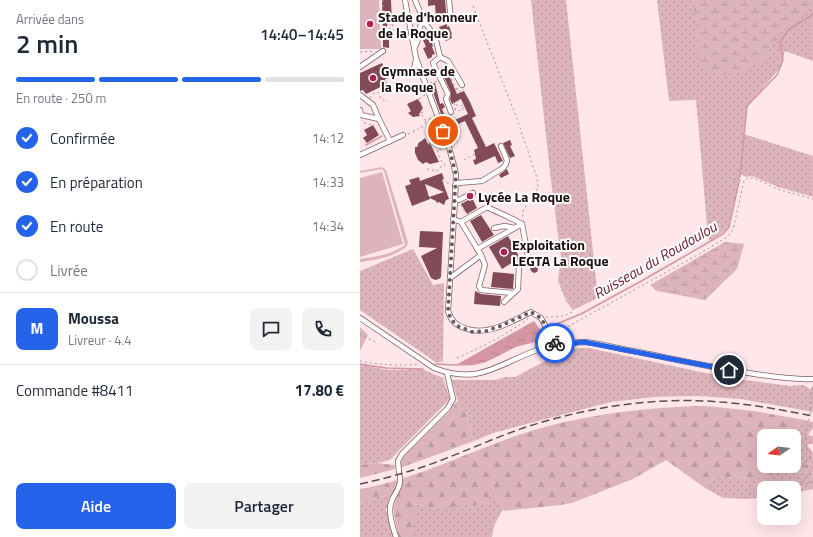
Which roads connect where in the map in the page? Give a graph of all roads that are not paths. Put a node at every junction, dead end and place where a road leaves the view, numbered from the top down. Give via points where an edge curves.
1 (405, 0) edge
2 (415, 0) edge
3 (449, 0) edge
4 (451, 20) dead end
5 (425, 22) junction
6 (414, 48) junction
7 (384, 51) road end
8 (440, 57) junction
9 (416, 58) junction
10 (360, 67) edge
11 (413, 75) dead end
12 (463, 87) road end
13 (360, 95) edge
14 (360, 110) edge
15 (453, 111) road end
16 (379, 119) junction
17 (403, 135) dead end
18 (390, 141) junction
19 (501, 146) dead end
20 (360, 155) edge
21 (455, 186) junction
22 (473, 193) dead end
23 (455, 200) junction
24 (453, 219) junction
25 (461, 222) junction
26 (522, 224) junction
27 (494, 228) dead end
28 (514, 228) junction
29 (477, 249) junction
30 (481, 256) junction
31 (450, 278) junction
32 (513, 293) junction
33 (504, 302) dead end
34 (360, 318) edge
35 (556, 345) junction
36 (447, 373) junction
37 (813, 380) edge
38 (396, 537) edge

1 - 6 street
2 - 5 street
3 - 4 street
5 - 6 street via 420,24 419,41
5 - 8 street via 435,36
6 - 9 street
7 - 10 street
8 - 12 street via 448,62
8 - 15 street via 433,63
9 - 11 street
9 - 21 street via 446,139 454,166
13 - 16 street via 373,105
14 - 16 street via 361,116
16 - 18 street
17 - 18 street
18 - 20 street
19 - 21 street via 507,160 503,168 482,181 458,182
21 - 23 street
22 - 23 street
23 - 24 street
24 - 25 street
24 - 31 street
25 - 26 street via 487,207
25 - 29 street
26 - 28 street
26 - 32 street via 528,256 519,264 518,288
27 - 28 street
28 - 29 street
29 - 30 street
30 - 31 street
30 - 32 street via 486,264 479,286 481,290
31 - 35 street via 448,311 457,326 473,332 486,331 531,312 541,318
32 - 33 street
34 - 36 street via 424,362
35 - 36 street via 540,349 487,372 474,375
35 - 37 street via 584,342 729,370
36 - 38 street via 453,399 448,408 398,461 401,483 391,501 390,509

